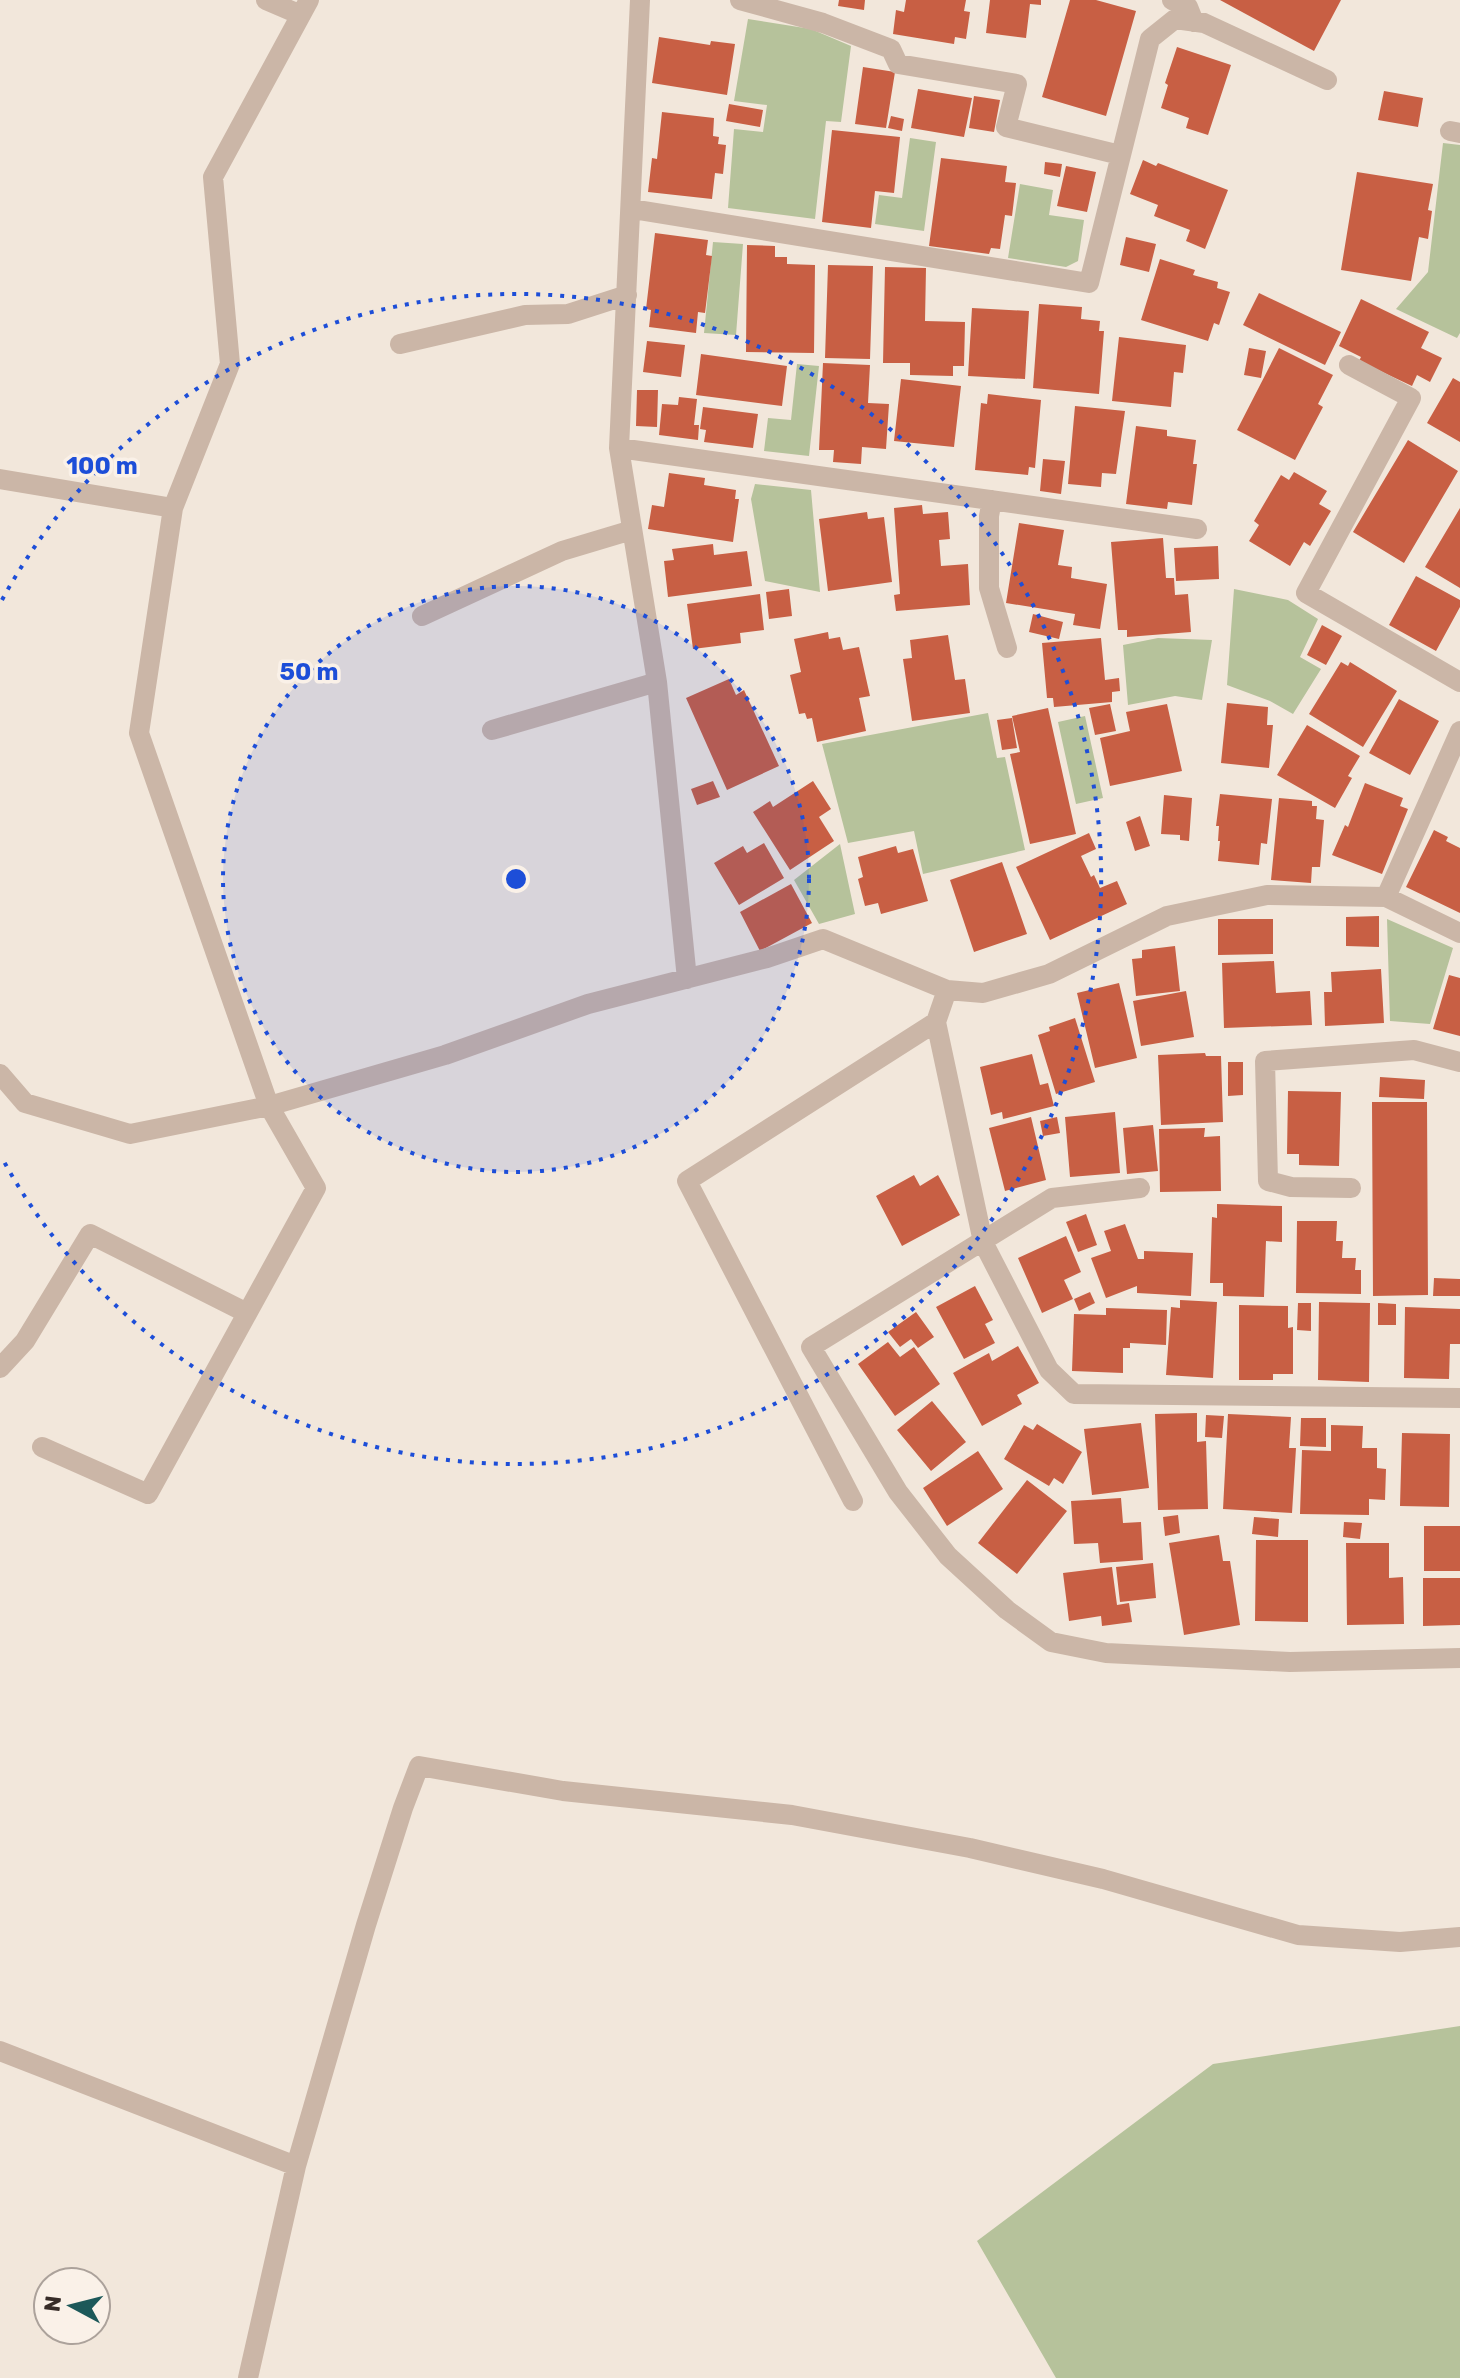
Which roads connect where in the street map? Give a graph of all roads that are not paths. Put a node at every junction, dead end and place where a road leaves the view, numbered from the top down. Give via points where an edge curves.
1 (266, 0) edge
2 (640, 0) edge
3 (740, 0) edge
4 (1172, 0) edge
5 (305, 7) edge
6 (1194, 22) junction
7 (1327, 80) dead end
8 (1120, 155) junction
9 (632, 209) junction
10 (627, 295) junction
11 (400, 344) dead end
12 (1349, 365) dead end
13 (619, 448) junction
14 (0, 479) edge
15 (992, 500) junction
16 (173, 508) junction
17 (1197, 529) dead end
18 (632, 530) junction
19 (422, 616) dead end
20 (1007, 648) dead end
21 (657, 682) junction
22 (1460, 682) edge
23 (492, 730) dead end
24 (1460, 731) edge
25 (1386, 897) junction
26 (1460, 933) edge
27 (687, 979) junction
28 (947, 990) junction
29 (936, 1022) junction
30 (1460, 1062) edge
31 (0, 1074) edge
32 (269, 1106) junction
33 (1140, 1188) dead end
34 (1351, 1188) dead end
35 (983, 1242) junction
36 (247, 1313) junction
37 (0, 1368) edge
38 (1460, 1398) edge
39 (42, 1447) dead end
40 (853, 1501) dead end
41 (1460, 1658) edge
42 (1460, 1937) edge
43 (0, 2051) edge
44 (296, 2166) junction
45 (248, 2378) edge

1 - 5 street
2 - 9 street
3 - 8 street via 891,49 898,64 1017,84 1006,127
4 - 6 street via 1188,7
5 - 16 street via 213,177 230,364
6 - 7 street
6 - 8 street via 1175,19 1150,39
8 - 9 street via 1089,283
9 - 10 street
10 - 11 street via 568,314 525,315
10 - 13 street
12 - 22 street via 1411,398 1306,593
13 - 15 street
13 - 18 street
14 - 16 street
15 - 17 street
15 - 20 street via 989,588
16 - 32 street via 139,733
18 - 19 street via 562,551
18 - 21 street
21 - 23 street
21 - 27 street
24 - 25 street
25 - 26 street
25 - 28 street via 1267,895 1167,916 1049,974 983,993
27 - 28 street via 823,939
27 - 32 street via 588,1004 445,1055
28 - 29 street
29 - 35 street
29 - 40 street via 687,1181
30 - 34 street via 1414,1050 1265,1061 1268,1181 1291,1187
31 - 32 street via 25,1103 130,1134
32 - 36 street via 316,1188
33 - 35 street via 1052,1198
35 - 38 street via 1049,1370 1074,1394
35 - 41 street via 811,1347 898,1492 948,1556 1007,1610 1051,1642 1106,1653 1290,1662
36 - 37 street via 90,1234 25,1341
36 - 39 street via 148,1494
42 - 44 street via 1400,1942 1298,1935 1103,1879 970,1848 792,1815 563,1791 419,1766
43 - 44 street
44 - 45 street

